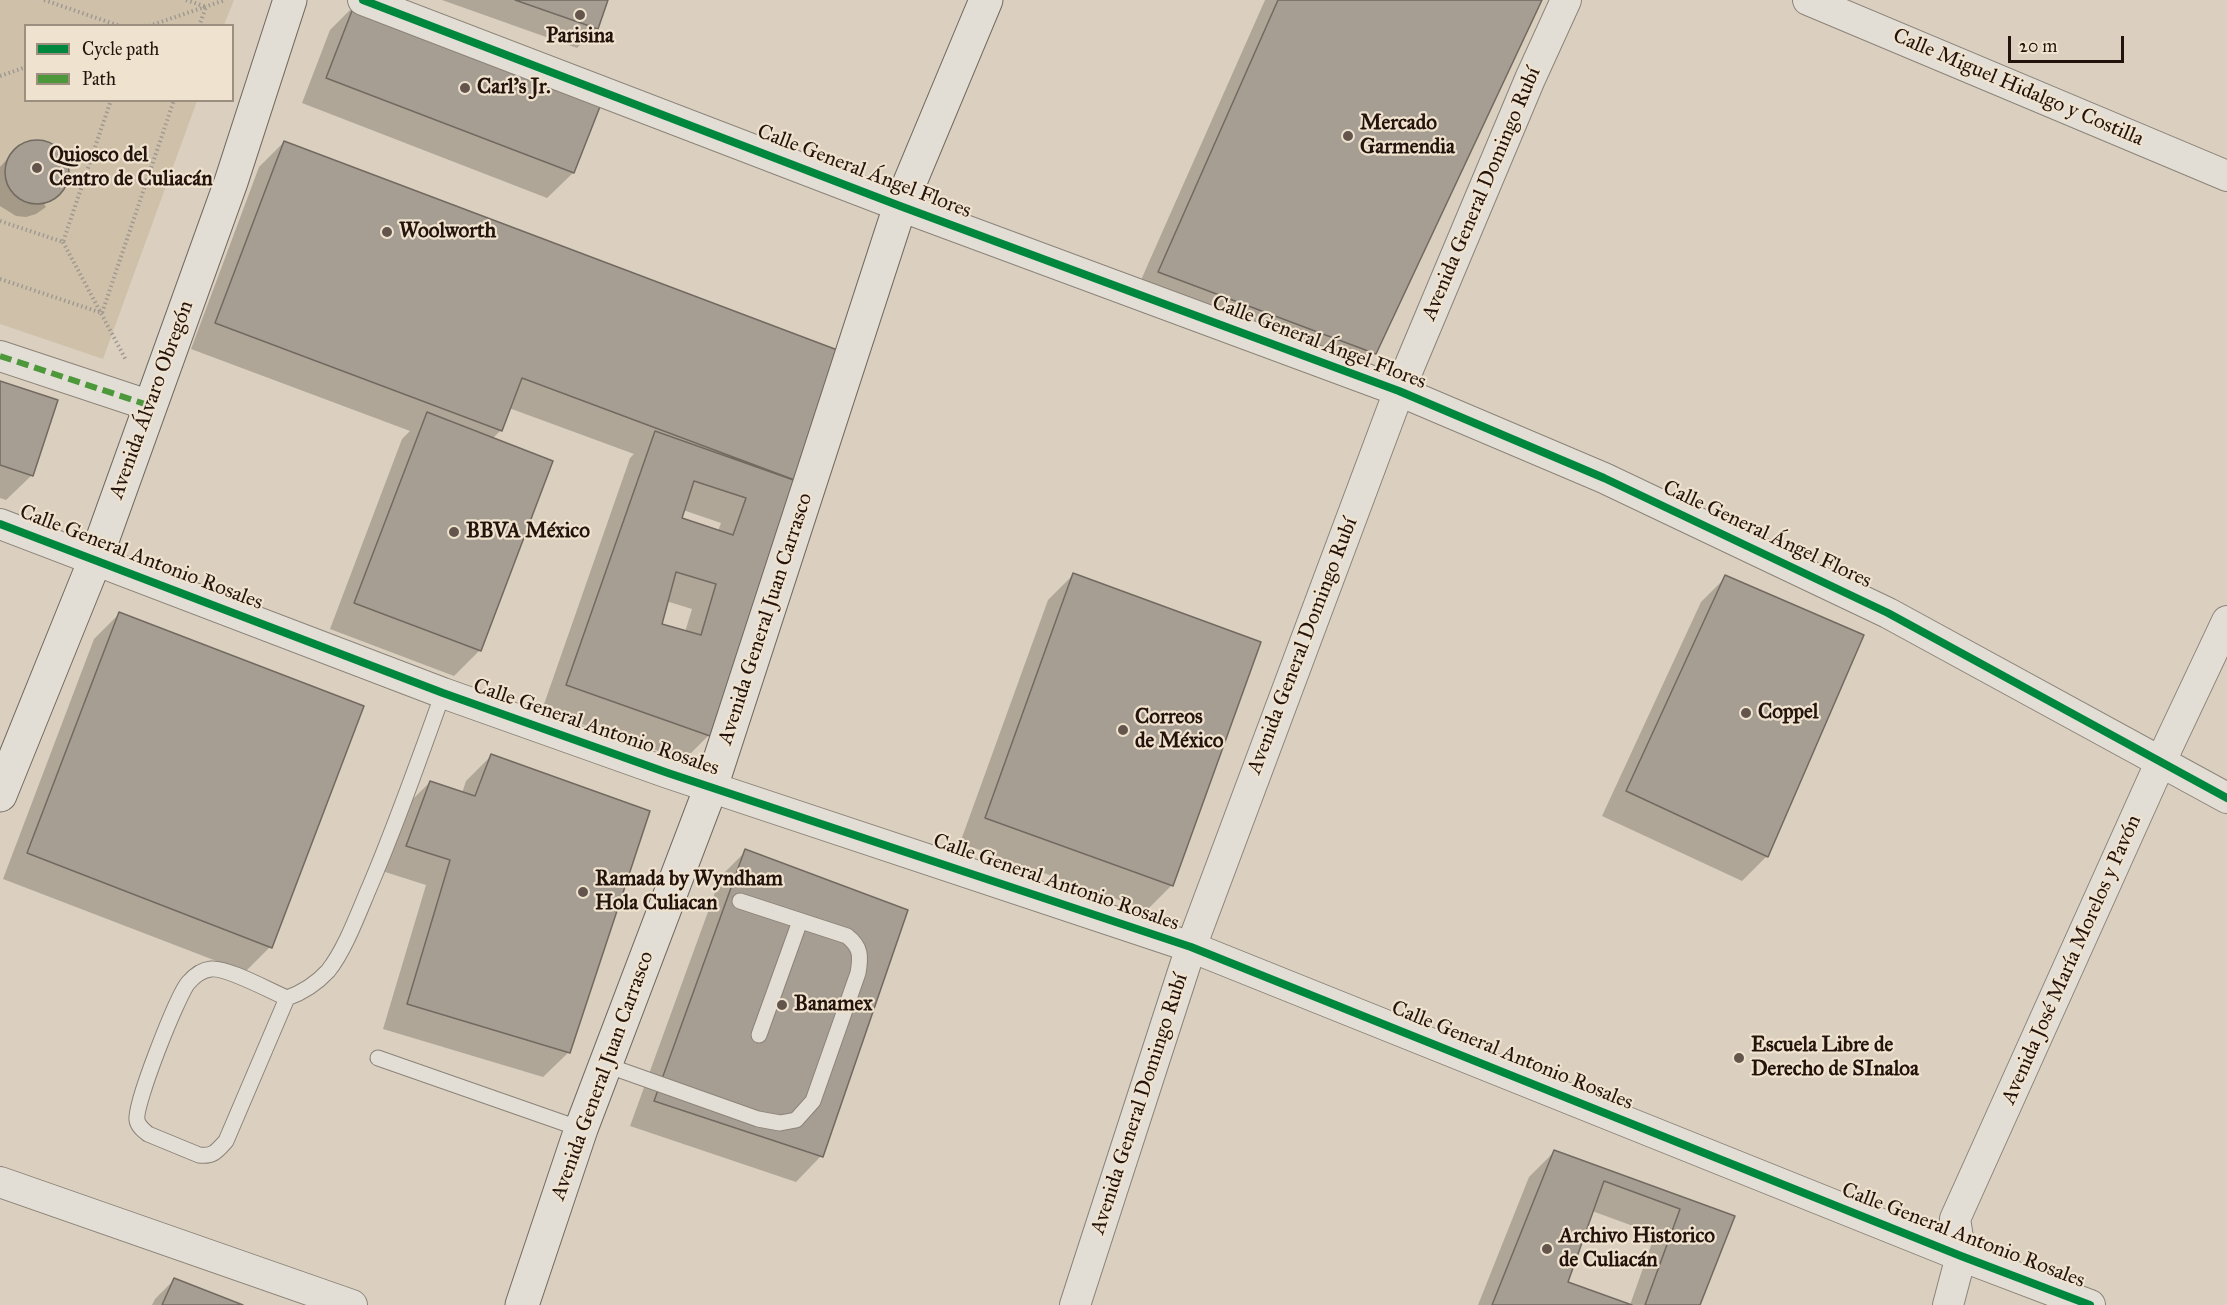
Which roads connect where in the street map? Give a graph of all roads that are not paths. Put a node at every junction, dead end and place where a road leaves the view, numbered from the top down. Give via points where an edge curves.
1 (290, 0) edge
2 (363, 0) edge
3 (986, 0) edge
4 (1566, 0) edge
5 (1808, 0) edge
6 (2227, 176) edge
7 (900, 206) junction
8 (0, 356) edge
9 (1399, 391) junction
10 (151, 406) junction
11 (0, 524) edge
12 (95, 560) junction
13 (2227, 621) edge
14 (444, 693) junction
15 (2161, 761) junction
16 (711, 787) junction
17 (0, 795) edge
18 (2227, 798) edge
19 (740, 901) dead end
20 (800, 921) junction
21 (1191, 947) junction
22 (287, 998) junction
23 (759, 1035) dead end
24 (378, 1058) dead end
25 (606, 1065) junction
26 (581, 1129) junction
27 (0, 1182) edge
28 (1961, 1256) junction
29 (312, 1298) edge
30 (352, 1305) edge
31 (522, 1305) edge
32 (1075, 1305) edge
33 (1948, 1305) edge
34 (2090, 1305) edge

1 - 10 street, Avenida Álvaro Obregón via 231,182
2 - 7 street, Calle General Ángel Flores
3 - 7 street, Avenida General Juan Carrasco
4 - 9 street, Avenida General Domingo Rubí
5 - 6 street, Calle Miguel Hidalgo y Costilla
7 - 9 street, Calle General Ángel Flores
7 - 16 street, Avenida General Juan Carrasco
8 - 10 street
9 - 15 street, Calle General Ángel Flores via 1604,478 1877,608
9 - 21 street, Avenida General Domingo Rubí
10 - 12 street, Avenida Álvaro Obregón
11 - 12 street, Calle General Antonio Rosales
12 - 14 street, Calle General Antonio Rosales
12 - 17 street, Avenida Álvaro Obregón
13 - 15 street, Avenida José María Morelos y Pavón
14 - 16 street, Calle General Antonio Rosales
14 - 22 lane via 392,836 339,952 315,984
15 - 18 street, Calle General Ángel Flores
15 - 28 street, Avenida José María Morelos y Pavón via 1955,1220
16 - 21 street, Calle General Antonio Rosales
16 - 25 street, Avenida General Juan Carrasco
19 - 20 lane
20 - 23 lane
20 - 25 lane via 847,936 857,944 861,957 820,1086 796,1120 780,1123 758,1119
21 - 28 street, Calle General Antonio Rosales
21 - 32 street, Avenida General Domingo Rubí
22 - 22 lane via 226,1142 216,1152 208,1156 190,1152 141,1128 137,1121 141,1099 178,1000 197,974 222,969
24 - 26 lane
25 - 26 street, Avenida General Juan Carrasco
26 - 31 street, Avenida General Juan Carrasco
27 - 29 street
28 - 33 street, Avenida José María Morelos y Pavón
28 - 34 street, Calle General Antonio Rosales
29 - 30 street

